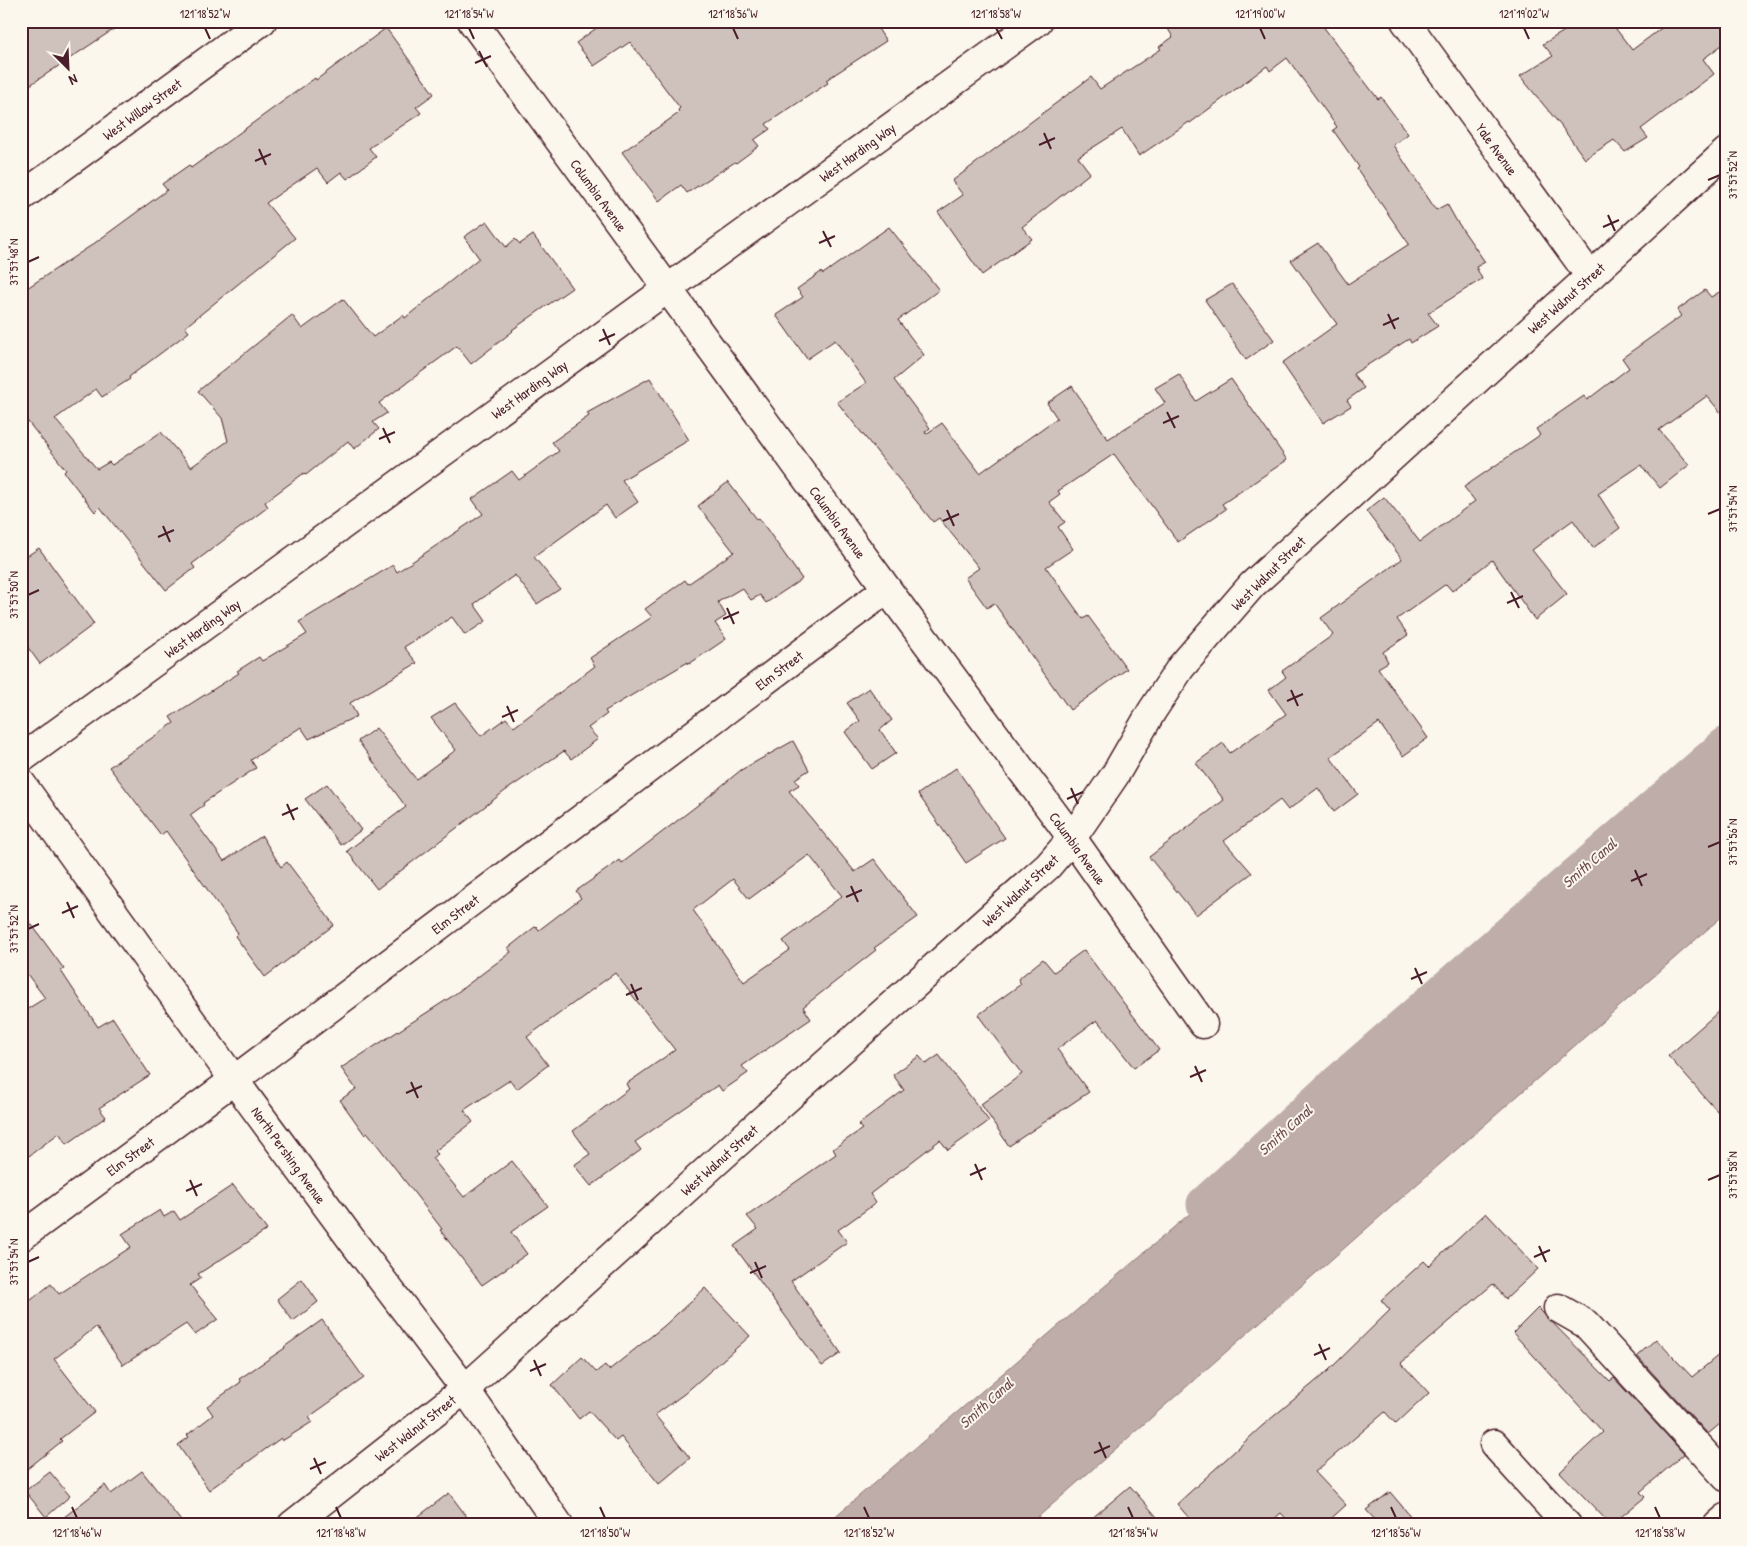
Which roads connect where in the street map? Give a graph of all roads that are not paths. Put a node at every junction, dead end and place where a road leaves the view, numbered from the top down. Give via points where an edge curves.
1 (262, 21) edge
2 (472, 21) edge
3 (1038, 21) edge
4 (1405, 21) edge
5 (1726, 152) edge
6 (21, 197) edge
7 (1590, 276) junction
8 (667, 289) junction
9 (887, 589) junction
10 (21, 759) edge
11 (21, 783) edge
12 (1072, 838) junction
13 (1203, 1024) dead end
14 (234, 1080) junction
15 (21, 1237) edge
16 (1558, 1308) dead end
17 (465, 1389) junction
18 (1494, 1444) dead end
19 (1726, 1477) edge
20 (1726, 1518) edge
21 (292, 1525) edge
22 (559, 1525) edge
23 (1567, 1525) edge
24 (1718, 1525) edge

1 - 6 street, West Willow Street
2 - 8 street, Columbia Avenue
3 - 8 street, West Harding Way
4 - 7 street, Yale Avenue
5 - 7 street, West Walnut Street
7 - 12 street, West Walnut Street via 1252,585 1181,668
8 - 9 street, Columbia Avenue
8 - 10 street, West Harding Way
9 - 12 street, Columbia Avenue
9 - 14 street, Elm Street
11 - 14 street, North Pershing Avenue
12 - 13 street, Columbia Avenue
12 - 17 street, West Walnut Street via 1048,866
14 - 15 street, Elm Street
14 - 17 street, North Pershing Avenue
16 - 19 street via 1586,1324
17 - 21 street, West Walnut Street
17 - 22 street, North Pershing Avenue
18 - 23 street
20 - 24 street

